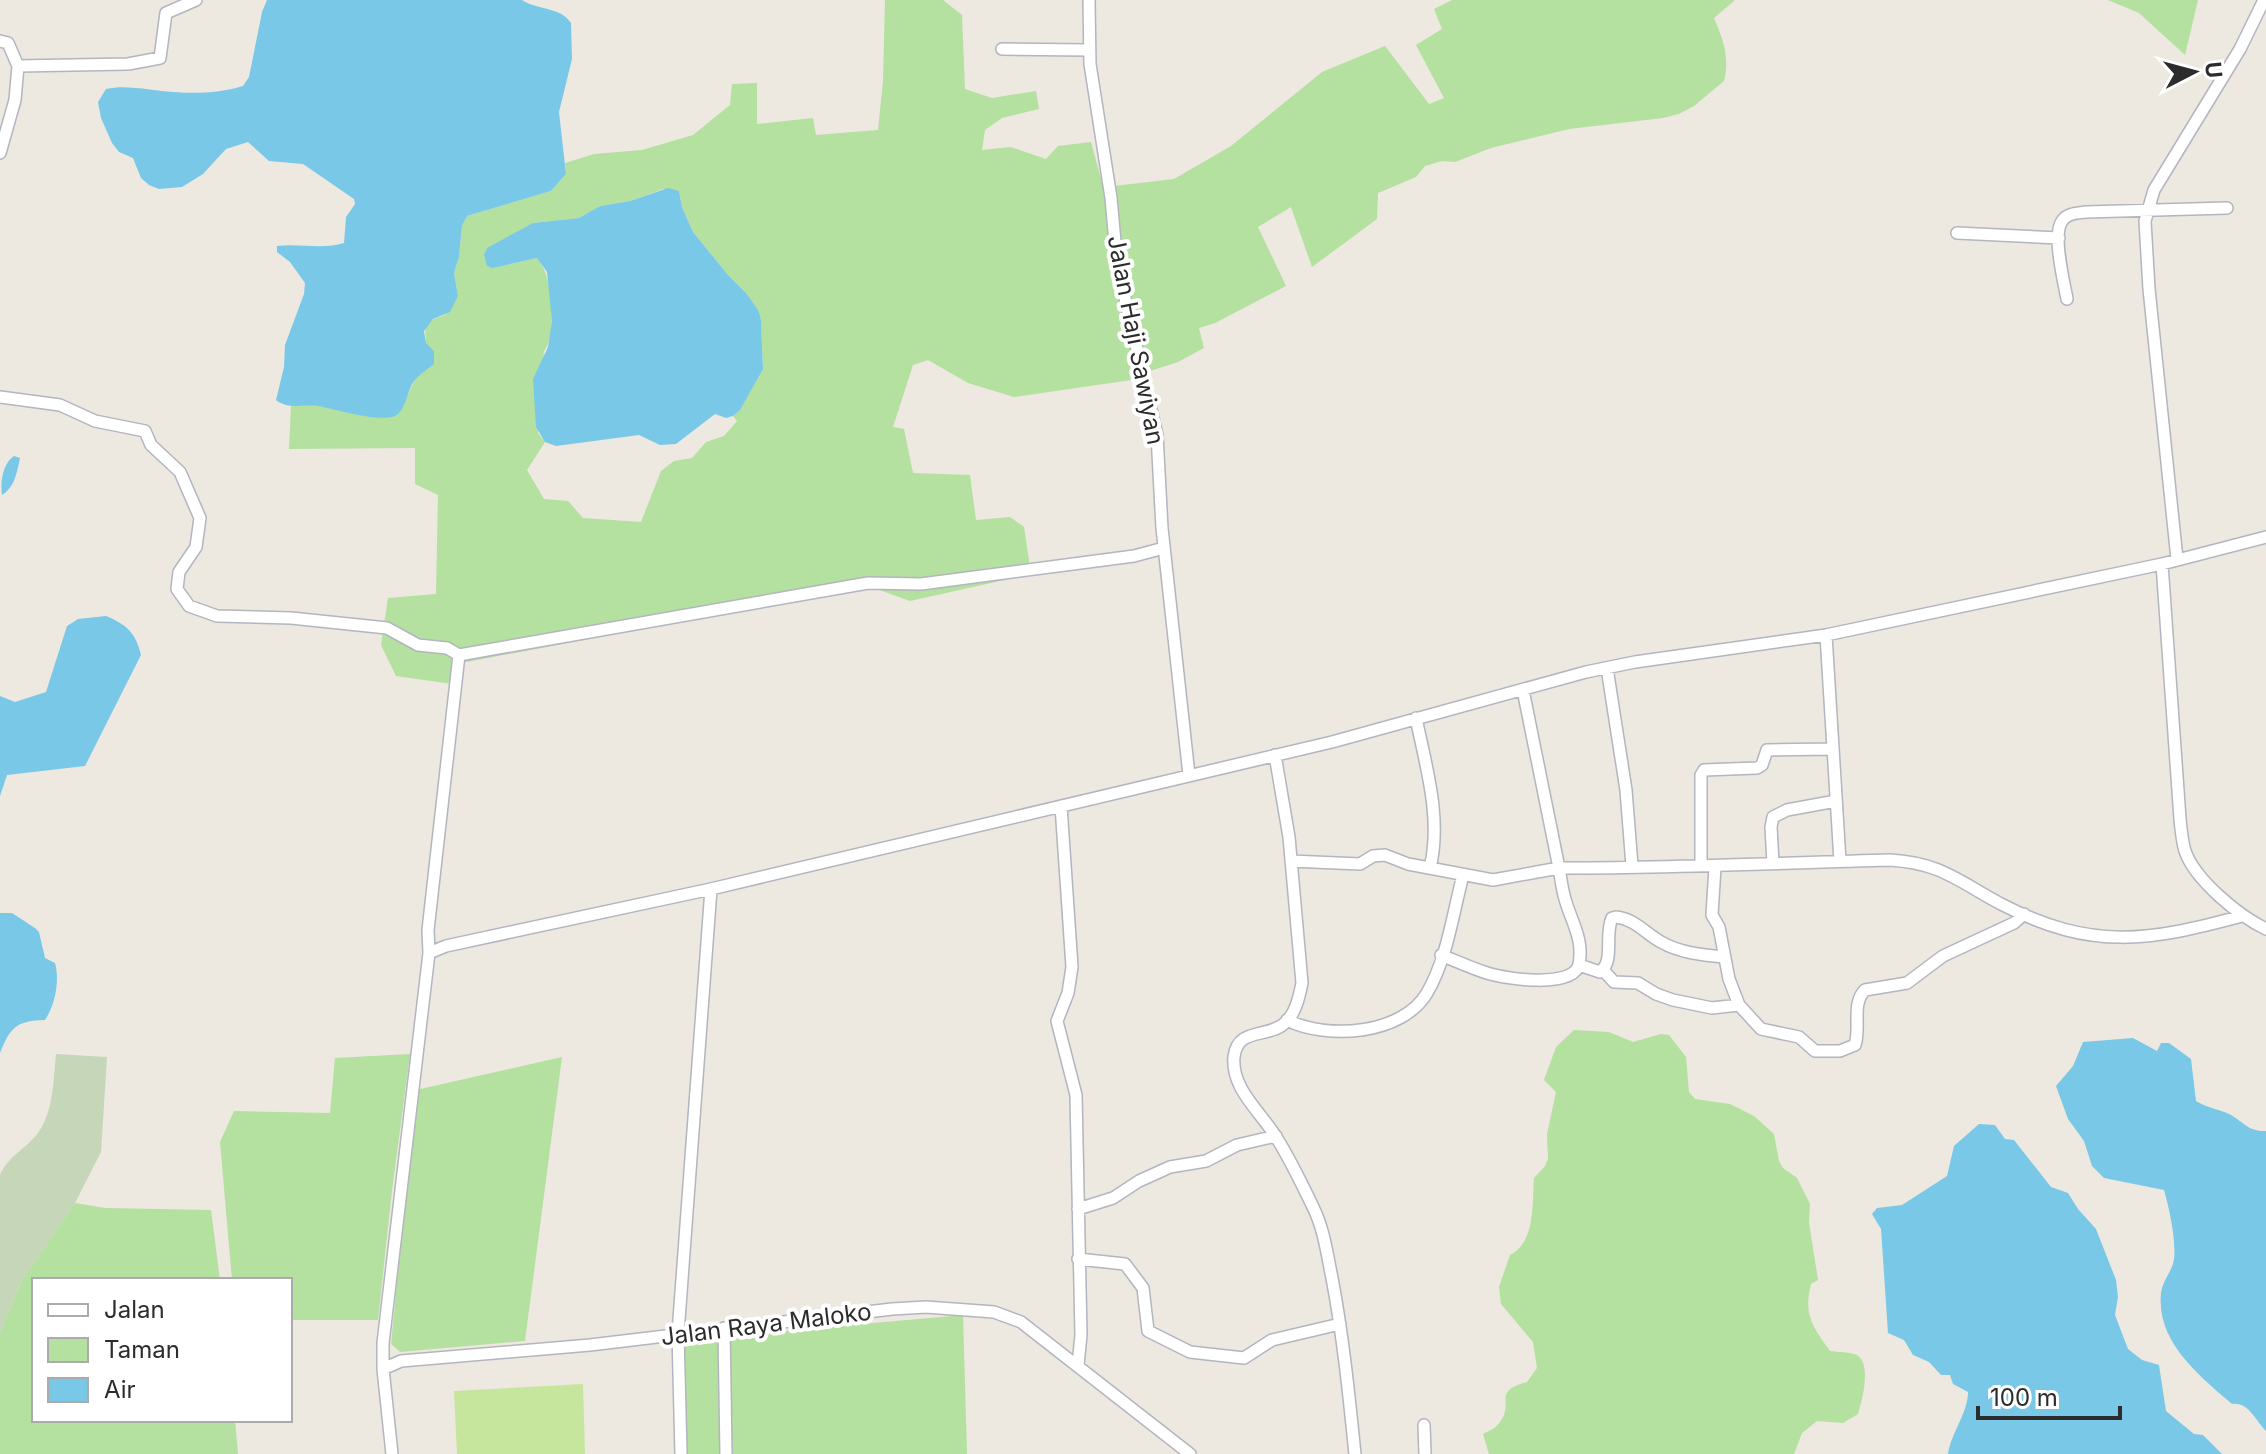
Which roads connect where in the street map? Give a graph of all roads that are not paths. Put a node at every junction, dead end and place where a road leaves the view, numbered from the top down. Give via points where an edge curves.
1 (196, 0) edge
2 (1089, 0) edge
3 (2264, 0) edge
4 (0, 41) edge
5 (1002, 49) dead end
6 (1088, 50) junction
7 (18, 66) junction
8 (0, 153) edge
9 (2227, 208) dead end
10 (2148, 209) junction
11 (1957, 233) dead end
12 (2059, 238) junction
13 (2067, 299) dead end
14 (0, 397) edge
15 (2266, 537) edge
16 (1164, 548) junction
17 (2177, 559) junction
18 (2162, 564) junction
19 (1826, 635) junction
20 (459, 655) junction
21 (1607, 668) junction
22 (1523, 690) junction
23 (1416, 718) junction
24 (1833, 749) junction
25 (1275, 755) junction
26 (1189, 775) junction
27 (1836, 801) junction
28 (1061, 806) junction
29 (1291, 861) junction
30 (1840, 861) junction
31 (1773, 863) junction
32 (1632, 866) junction
33 (1701, 866) junction
34 (1715, 867) junction
35 (1430, 868) junction
36 (1559, 868) junction
37 (1463, 875) junction
38 (711, 889) junction
39 (2024, 914) junction
40 (2242, 916) junction
41 (2266, 929) edge
42 (429, 953) junction
43 (1441, 955) junction
44 (1725, 957) junction
45 (1579, 965) junction
46 (1603, 970) junction
47 (1739, 1005) junction
48 (1287, 1020) junction
49 (1276, 1136) junction
50 (1078, 1209) junction
51 (1078, 1259) junction
52 (1340, 1324) junction
53 (724, 1328) junction
54 (678, 1333) junction
55 (1078, 1365) junction
56 (383, 1369) junction
57 (1424, 1425) dead end
58 (392, 1454) edge
59 (681, 1454) edge
60 (726, 1454) edge
61 (1190, 1454) edge
62 (1355, 1454) edge
63 (1425, 1454) edge

1 - 7 street via 166,13 160,58 128,64
2 - 6 street, Jalan Haji Sawiyan
3 - 10 street via 2161,177
4 - 7 street via 8,43
5 - 6 street
6 - 16 street, Jalan Haji Sawiyan via 1117,264 1157,435
7 - 8 street
9 - 10 street
10 - 12 street via 2071,214 2060,224
10 - 17 street via 2146,257
11 - 12 street
12 - 13 street
14 - 20 street via 60,405 95,421 145,431 151,445 180,472 200,518 196,547 179,572 177,589 189,606 217,616 387,628 418,645
15 - 17 street
16 - 20 street via 921,584 868,583
16 - 26 street, Jalan Haji Sawiyan
17 - 18 street
18 - 19 street
18 - 40 street via 2185,850 2196,871
19 - 21 street
19 - 24 street
20 - 42 street
21 - 22 street
21 - 32 street
22 - 23 street
22 - 36 street
23 - 25 street
23 - 35 street via 1434,821
24 - 27 street
24 - 33 street via 1767,750 1757,768 1704,770
25 - 26 street
25 - 29 street
26 - 28 street
27 - 30 street
27 - 31 street via 1773,817
28 - 38 street
28 - 50 street via 1072,967 1057,1021 1076,1095
29 - 35 street via 1357,864 1385,855
29 - 48 street via 1302,983
30 - 31 street
30 - 39 street via 1926,864
31 - 34 street
32 - 33 street
32 - 36 street
33 - 34 street
34 - 44 street via 1712,915
35 - 37 street
36 - 37 street via 1503,880
36 - 45 street via 1576,924
37 - 43 street
38 - 42 street
38 - 54 street
39 - 40 street via 2071,931 2121,939
39 - 47 street via 1943,956 1907,983 1865,990 1859,997 1857,1042 1848,1049 1812,1050 1799,1037 1761,1029
40 - 41 street
42 - 56 street
43 - 45 street via 1508,978 1567,978
43 - 48 street via 1418,1004 1377,1027 1319,1030
44 - 46 street via 1668,945 1616,917 1609,923
44 - 47 street
45 - 46 street
46 - 47 street via 1614,982 1639,983 1679,1002 1717,1009
48 - 49 street via 1244,1038 1235,1054 1241,1086
49 - 50 street via 1166,1169 1120,1195
49 - 52 street via 1318,1220
50 - 51 street
51 - 52 street via 1125,1264 1143,1288 1148,1331 1190,1352 1244,1358 1272,1340
51 - 55 street
52 - 62 street
53 - 54 street, Jalan Raya Maloko
53 - 55 street, Jalan Raya Maloko via 892,1309 994,1312 1021,1322
53 - 60 street
54 - 56 street, Jalan Raya Maloko via 413,1359
54 - 59 street
55 - 61 street, Jalan Raya Maloko
56 - 58 street
57 - 63 street

